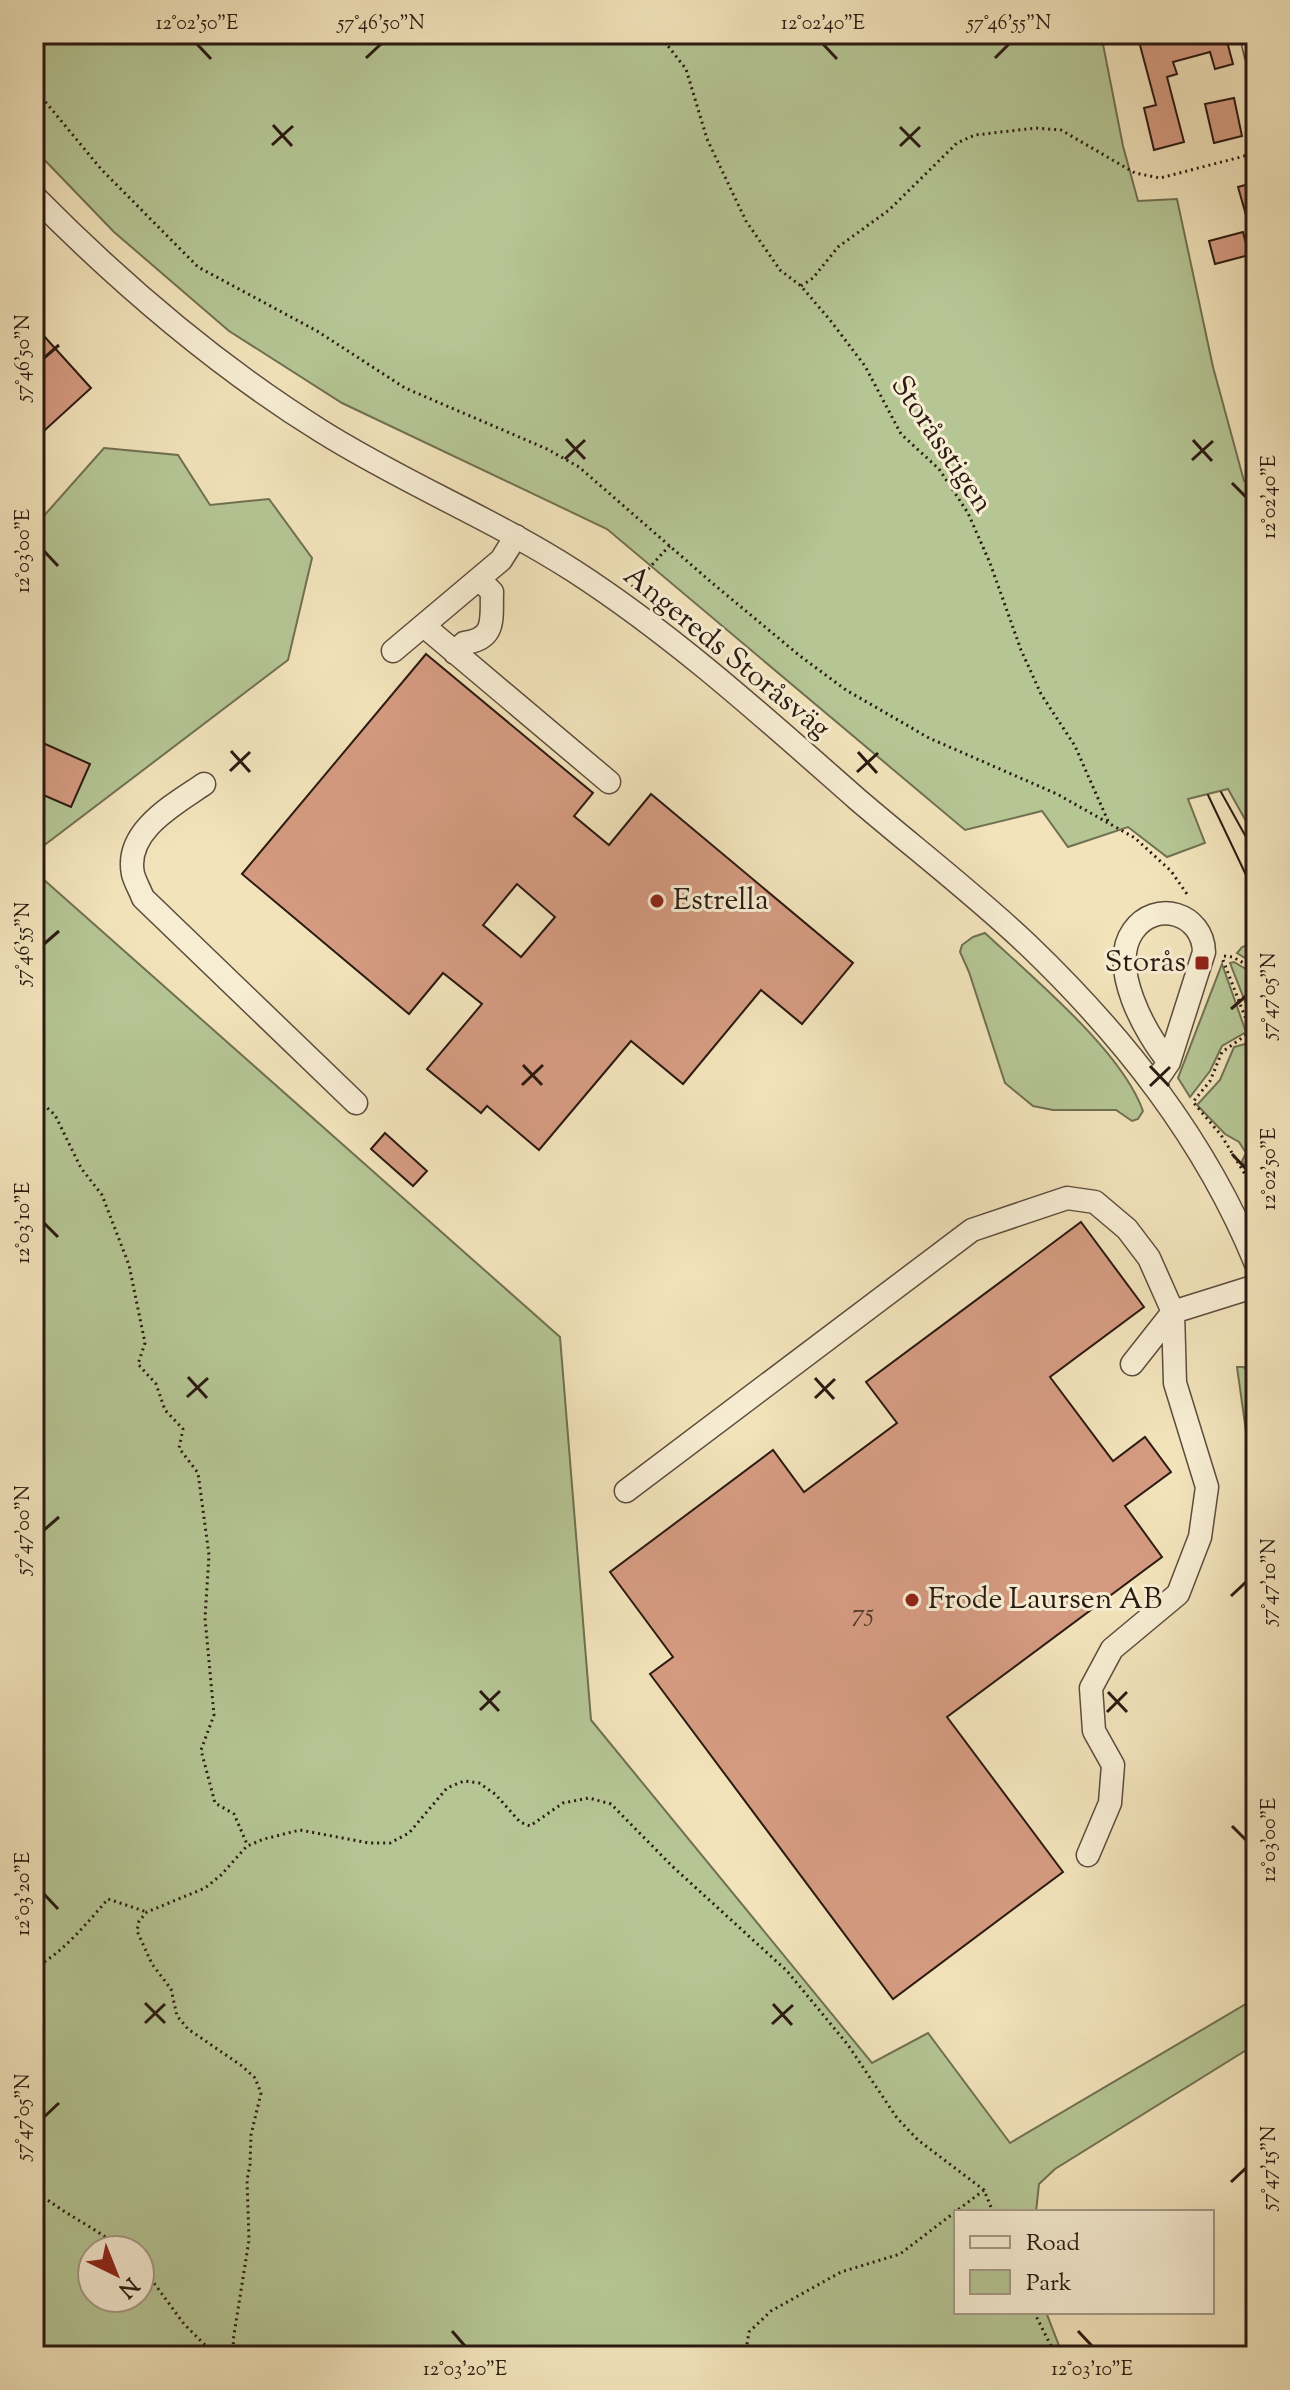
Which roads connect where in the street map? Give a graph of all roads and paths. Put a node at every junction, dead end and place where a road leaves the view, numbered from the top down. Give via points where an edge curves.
1 (655, 34) edge
2 (1251, 34) edge
3 (1256, 55) edge
4 (34, 88) edge
5 (1256, 153) edge
6 (34, 196) edge
7 (801, 286) junction
8 (516, 536) junction
9 (670, 545) junction
10 (479, 579) junction
11 (618, 601) junction
12 (424, 626) junction
13 (393, 651) dead end
14 (455, 653) junction
15 (609, 782) dead end
16 (204, 784) dead end
17 (1256, 1028) edge
18 (1251, 1033) junction
19 (1256, 1045) edge
20 (1169, 1062) junction
21 (1154, 1084) junction
22 (34, 1096) edge
23 (356, 1103) dead end
24 (1256, 1192) edge
25 (1256, 1264) edge
26 (1256, 1286) edge
27 (1173, 1312) junction
28 (1132, 1364) dead end
29 (626, 1491) dead end
30 (247, 1846) junction
31 (1088, 1855) dead end
32 (147, 1912) junction
33 (34, 1968) edge
34 (34, 2189) edge
35 (984, 2190) junction
36 (958, 2210) edge
37 (992, 2210) edge
38 (954, 2213) edge
39 (102, 2234) edge
40 (156, 2286) edge
41 (1035, 2314) edge
42 (234, 2356) edge
43 (745, 2356) edge
44 (1056, 2356) edge

1 - 7 path, Storåsstigen via 686,69 707,139 746,221 780,270
2 - 3 street
4 - 9 path via 101,169 198,267 317,331 405,388 579,467
5 - 7 path via 1160,178 1135,173 1061,130 975,135 957,143
6 - 8 street, Angereds Storåsväg via 156,312 223,364 322,432
7 - 9 path, Storåsstigen via 865,366 901,434 939,469 968,513 1027,665 1075,746 1109,822 929,738 846,690
8 - 10 street via 501,560
8 - 11 street, Angereds Storåsväg
9 - 11 path
10 - 12 street
10 - 14 street via 492,592 491,626 486,635 464,643
11 - 21 street, Angereds Storåsväg via 694,658 1024,941
12 - 13 street
12 - 14 street
14 - 15 street
16 - 23 street via 165,810 135,848 133,874 143,898
17 - 18 path
18 - 19 path
18 - 24 path via 1222,1052 1210,1081 1193,1102 1221,1135
20 - 20 street via 1152,1041 1123,958 1133,929 1157,914 1172,912 1196,928 1204,952
20 - 21 street
21 - 25 street, Angereds Storåsväg via 1229,1202
22 - 30 path via 55,1115 81,1168 102,1195 129,1265 145,1343 138,1364 183,1429 179,1448 198,1473 209,1555 205,1618 214,1715 201,1750 215,1803 234,1814
26 - 27 street
27 - 28 street
27 - 29 street via 1149,1258 1127,1229 1095,1202 1067,1198 972,1230
27 - 31 street via 1175,1383 1207,1487 1200,1537 1178,1594 1112,1649 1091,1688 1094,1731 1113,1765 1110,1803
30 - 32 path via 205,1888
30 - 35 path via 300,1830 390,1843 409,1833 447,1788 464,1781 479,1783 530,1826 563,1803 589,1798 611,1804 787,1971 918,2140
32 - 33 path via 108,1899
32 - 42 path via 137,1931 171,1989 177,2016 242,2066 261,2093 251,2135 249,2240
34 - 39 path
35 - 36 path
35 - 37 path
38 - 43 path via 900,2254 841,2272 771,2311 749,2332
40 - 42 path via 209,2349
41 - 44 path

